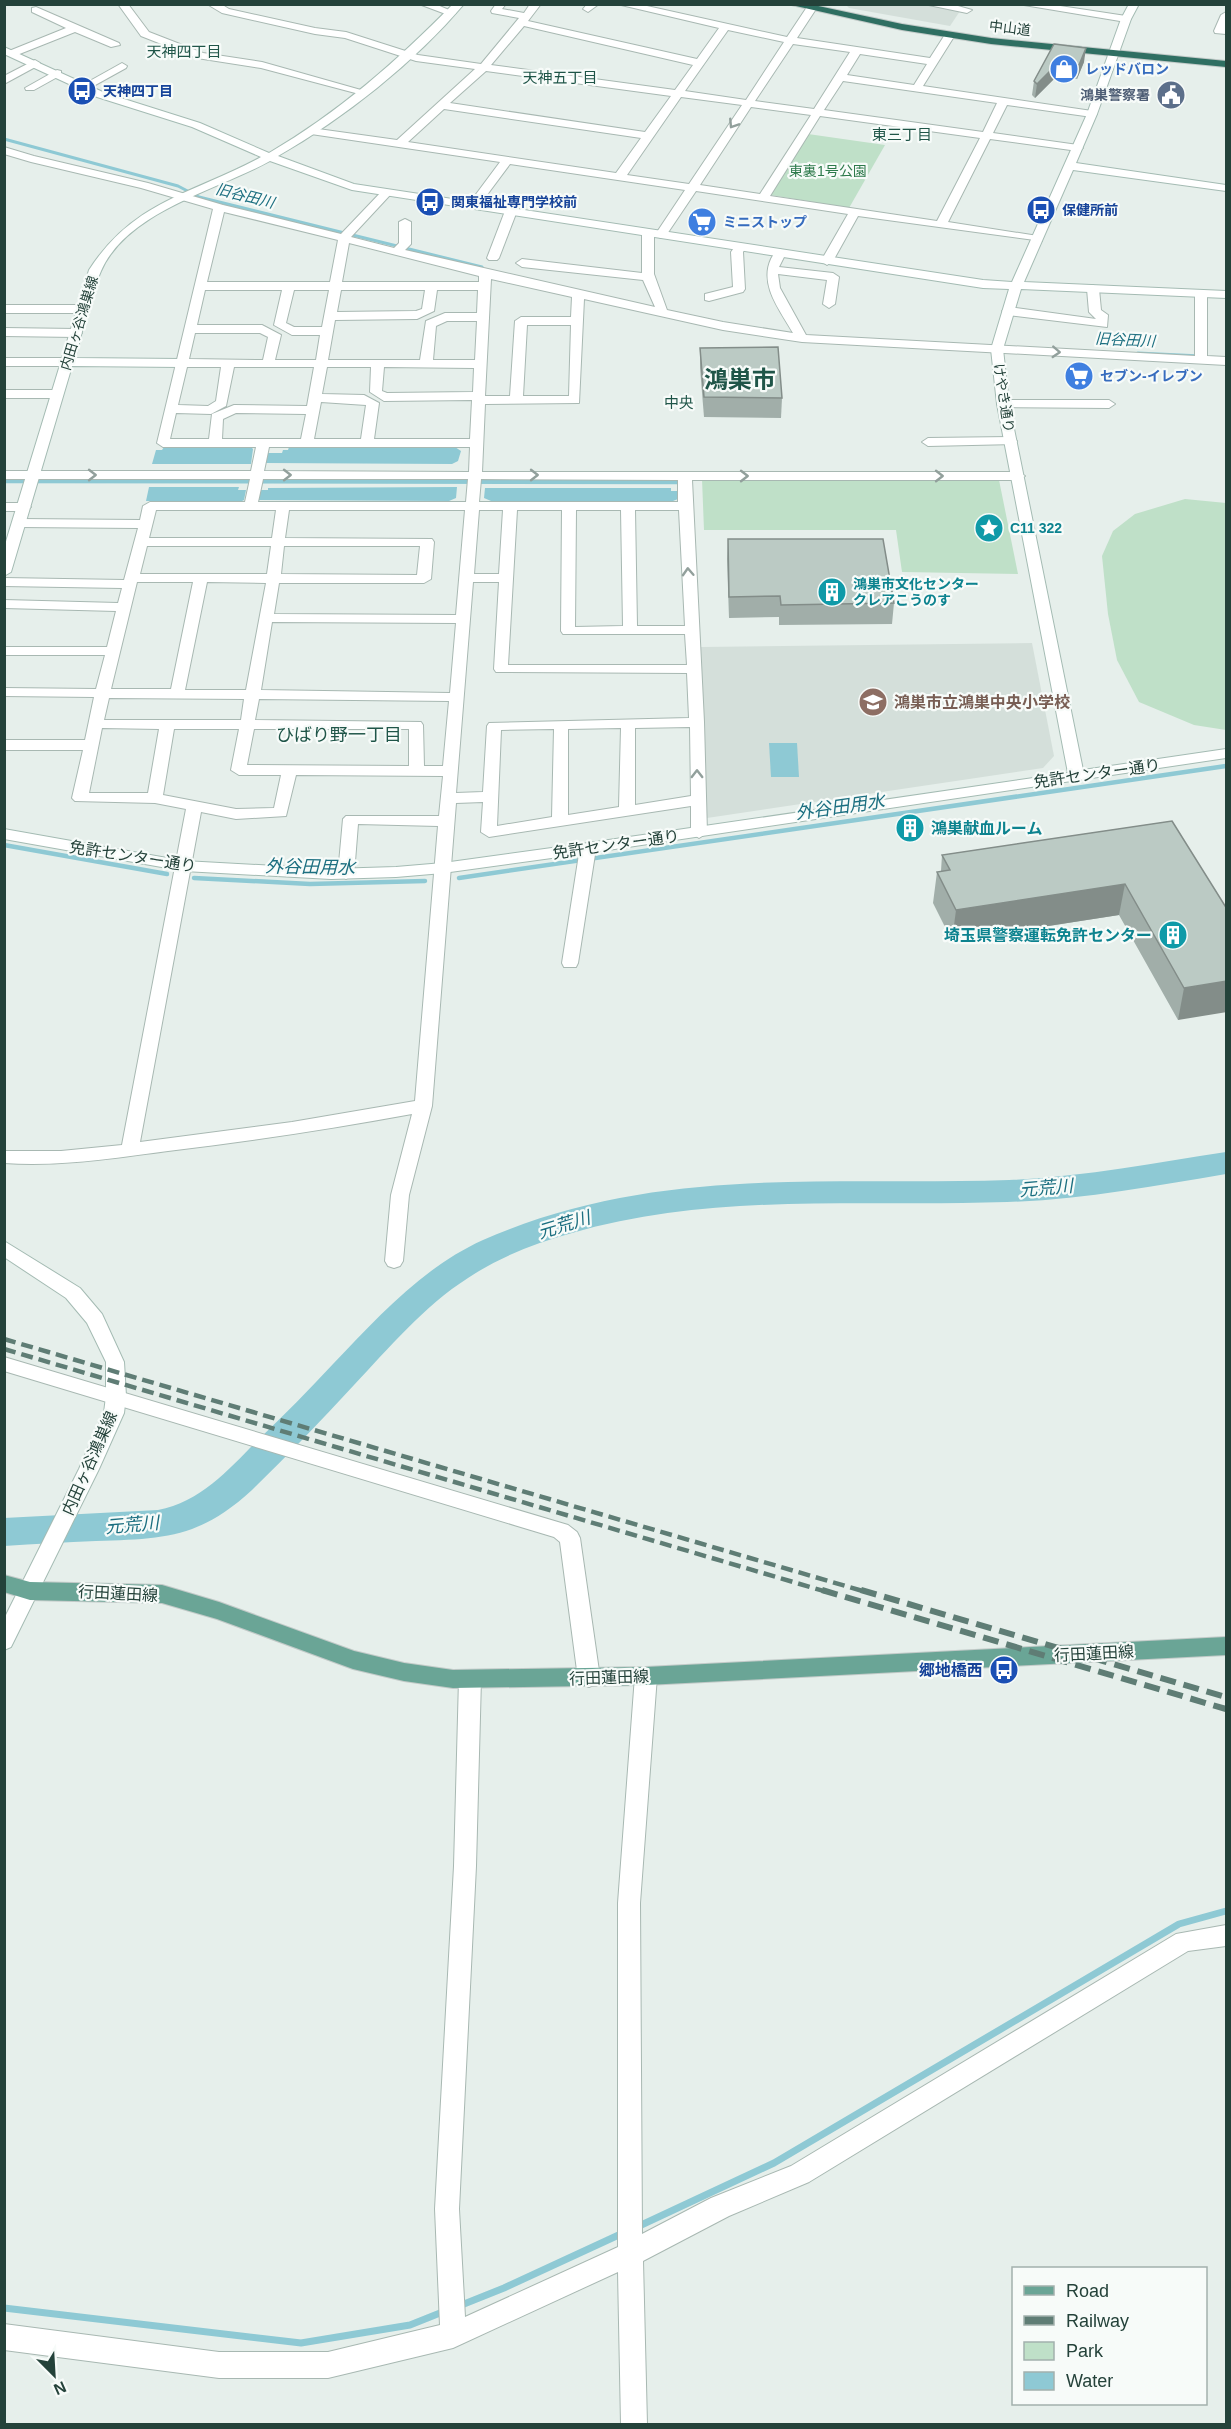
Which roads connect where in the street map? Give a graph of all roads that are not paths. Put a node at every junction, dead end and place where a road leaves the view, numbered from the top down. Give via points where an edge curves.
1 (123, 4) edge
2 (212, 4) edge
3 (424, 4) edge
4 (501, 4) edge
5 (520, 4) edge
6 (622, 4) edge
7 (792, 4) edge
8 (929, 4) edge
9 (1023, 4) edge
10 (1134, 4) edge
11 (535, 5) edge
12 (812, 7) edge
13 (969, 7) edge
14 (455, 8) edge
15 (36, 10) dead end
16 (1227, 15) edge
17 (524, 19) junction
18 (1126, 19) junction
19 (726, 26) junction
20 (75, 28) junction
21 (1227, 31) edge
22 (952, 33) junction
23 (788, 40) junction
24 (115, 45) dead end
25 (857, 50) junction
26 (9, 52) edge
27 (1115, 52) junction
28 (406, 55) junction
29 (934, 62) junction
30 (1227, 62) edge
31 (35, 63) junction
32 (700, 63) junction
33 (122, 66) dead end
34 (484, 66) junction
35 (112, 72) junction
36 (57, 73) junction
37 (129, 76) dead end
38 (840, 77) junction
39 (4, 81) edge
40 (84, 87) junction
41 (30, 88) dead end
42 (917, 88) junction
43 (363, 92) junction
44 (680, 94) junction
45 (1004, 101) junction
46 (747, 103) junction
47 (440, 105) junction
48 (819, 113) junction
49 (1092, 114) junction
50 (311, 131) junction
51 (986, 135) junction
52 (649, 136) junction
53 (399, 144) junction
54 (1078, 148) junction
55 (4, 150) edge
56 (270, 157) junction
57 (507, 160) junction
58 (1070, 166) junction
59 (620, 176) junction
60 (692, 187) junction
61 (1227, 188) edge
62 (387, 192) junction
63 (185, 197) junction
64 (764, 197) junction
65 (474, 205) junction
66 (219, 207) junction
67 (511, 211) junction
68 (855, 211) junction
69 (405, 222) dead end
70 (941, 224) junction
71 (655, 234) junction
72 (344, 238) junction
73 (1038, 239) junction
74 (740, 247) junction
75 (397, 251) junction
76 (780, 253) junction
77 (494, 258) dead end
78 (827, 261) junction
79 (522, 263) dead end
80 (772, 270) junction
81 (648, 277) junction
82 (485, 280) junction
83 (200, 286) junction
84 (289, 286) junction
85 (335, 286) junction
86 (431, 286) junction
87 (1016, 287) junction
88 (1093, 289) junction
89 (1201, 294) junction
90 (1227, 295) edge
91 (579, 296) junction
92 (709, 297) dead end
93 (829, 304) dead end
94 (4, 309) edge
95 (84, 309) junction
96 (1008, 311) junction
97 (662, 314) junction
98 (330, 316) junction
99 (483, 317) junction
100 (578, 321) junction
101 (189, 329) junction
102 (327, 331) junction
103 (4, 332) edge
104 (76, 333) junction
105 (802, 338) junction
106 (998, 349) junction
107 (1201, 359) junction
108 (1227, 361) edge
109 (4, 362) edge
110 (67, 362) junction
111 (181, 363) junction
112 (228, 363) junction
113 (268, 363) junction
114 (378, 363) junction
115 (321, 364) junction
116 (426, 364) junction
117 (481, 364) junction
118 (4, 394) edge
119 (57, 394) junction
120 (479, 398) junction
121 (516, 400) junction
122 (314, 404) junction
123 (1003, 404) junction
124 (1109, 404) dead end
125 (170, 409) junction
126 (1011, 441) junction
127 (928, 442) dead end
128 (215, 443) junction
129 (263, 443) junction
130 (307, 443) junction
131 (367, 443) junction
132 (477, 443) junction
133 (4, 475) edge
134 (34, 475) junction
135 (256, 475) junction
136 (475, 475) junction
137 (685, 476) junction
138 (1018, 476) junction
139 (251, 506) junction
140 (282, 506) junction
141 (471, 506) junction
142 (685, 506) junction
143 (4, 507) edge
144 (24, 507) junction
145 (510, 507) junction
146 (569, 507) junction
147 (628, 507) junction
148 (19, 523) junction
149 (145, 524) junction
150 (140, 542) junction
151 (276, 542) junction
152 (4, 572) edge
153 (466, 578) junction
154 (507, 578) junction
155 (201, 579) junction
156 (273, 580) junction
157 (131, 581) junction
158 (4, 582) edge
159 (4, 604) edge
160 (124, 607) junction
161 (266, 618) junction
162 (463, 618) junction
163 (630, 630) junction
164 (691, 630) junction
165 (4, 651) edge
166 (113, 651) junction
167 (693, 669) junction
168 (4, 692) edge
169 (102, 694) junction
170 (253, 694) junction
171 (177, 695) junction
172 (456, 696) junction
173 (697, 722) junction
174 (628, 723) junction
175 (96, 724) junction
176 (167, 724) junction
177 (249, 724) junction
178 (561, 724) junction
179 (4, 745) edge
180 (92, 745) junction
181 (1227, 754) edge
182 (289, 771) junction
183 (417, 771) junction
184 (451, 771) junction
185 (1076, 775) junction
186 (490, 797) junction
187 (155, 798) junction
188 (449, 798) junction
189 (697, 800) junction
190 (194, 806) junction
191 (627, 810) junction
192 (447, 821) junction
193 (560, 821) junction
194 (699, 832) junction
195 (4, 834) edge
196 (588, 848) junction
197 (183, 866) junction
198 (443, 868) junction
199 (346, 874) junction
200 (570, 963) dead end
201 (423, 1106) junction
202 (130, 1150) junction
203 (4, 1157) edge
204 (4, 1248) edge
205 (394, 1261) dead end
206 (4, 1364) edge
207 (116, 1396) junction
208 (4, 1583) edge
209 (33, 1585) junction
210 (4, 1641) edge
211 (1227, 1646) edge
212 (646, 1676) junction
213 (590, 1678) junction
214 (470, 1679) junction
215 (1227, 1936) edge
216 (630, 2254) junction
217 (453, 2335) junction
218 (4, 2337) edge
219 (634, 2424) edge

1 - 43 street via 145,34 201,56 262,65
2 - 28 street via 226,11 308,30 346,34
3 - 14 street
4 - 17 street via 496,11
5 - 11 street
6 - 19 street
7 - 12 highway, 中山道
8 - 13 street
9 - 18 street
10 - 18 street, けやき通り
11 - 17 street
12 - 22 highway, 中山道
12 - 23 street
13 - 22 street
14 - 28 street, 内田ヶ谷鴻巣線
15 - 20 street
16 - 21 street via 1219,31
17 - 32 street
17 - 34 street
18 - 27 street, けやき通り
19 - 23 street
19 - 32 street
20 - 24 street
20 - 26 street
22 - 27 highway, 中山道
22 - 29 street
23 - 25 street
23 - 46 street
25 - 29 street
25 - 38 street
26 - 31 street
27 - 30 highway, 中山道
27 - 49 street, けやき通り
28 - 34 street
28 - 43 street, 内田ヶ谷鴻巣線
29 - 42 street
31 - 36 street
31 - 39 street
32 - 44 street
33 - 35 street
34 - 44 street
34 - 47 street
35 - 37 street
35 - 40 street
36 - 40 street
36 - 41 street
38 - 42 street
38 - 48 street
40 - 56 street via 196,125
42 - 45 street
43 - 50 street, 内田ヶ谷鴻巣線
44 - 46 street
44 - 52 street
45 - 49 street
45 - 51 street
46 - 48 street
46 -> 60 street
47 - 52 street
47 - 53 street
48 - 51 street
48 - 64 street
49 - 54 street, けやき通り
50 - 53 street
50 - 56 street, 内田ヶ谷鴻巣線
51 - 54 street
51 - 70 street
52 - 59 street
53 - 57 street
54 - 58 street, けやき通り
55 - 63 street
56 - 62 street via 338,183
56 - 63 street, 内田ヶ谷鴻巣線
57 - 59 street
57 - 65 street
58 - 61 street
58 - 73 street, けやき通り
59 - 60 street
60 - 64 street
60 - 71 street
62 - 65 street
62 - 72 street
63 - 66 street
63 - 95 street, 内田ヶ谷鴻巣線 via 132,226 112,243 95,270
64 - 68 street
65 - 67 street
66 - 72 street
66 - 83 street
67 - 71 street
67 - 77 street
68 - 70 street
68 - 78 street
69 - 75 street via 405,244
70 - 73 street
71 - 74 street
71 - 81 street via 646,253
72 - 75 street
72 - 85 street
73 - 87 street, けやき通り
74 - 76 street
74 - 92 street via 739,290
75 - 82 street
76 - 78 street
76 - 80 street
78 - 87 street
79 - 81 street
80 - 93 street via 833,278
80 - 105 street via 774,288
81 - 97 street
82 - 86 street
82 - 91 street
82 - 99 street
83 - 84 street
83 - 101 street
84 - 85 street
84 - 102 street via 280,325 292,331
85 - 86 street
85 - 98 street
86 - 98 street via 428,311 417,315
87 - 88 street
87 - 96 street, けやき通り
88 - 89 street
88 - 96 street via 1095,312 1102,315 1103,324
89 - 90 street
89 - 107 street
91 - 97 street
91 - 100 street
94 - 95 street
95 - 104 street, 内田ヶ谷鴻巣線
96 - 106 street, けやき通り
97 - 105 street
98 - 102 street
99 - 116 street via 445,317 430,324
99 - 117 street
100 - 121 street via 521,321
100 - 121 street via 575,400
101 - 111 street
101 - 113 street via 262,329 275,335
102 - 115 street
103 - 104 street
104 - 110 street, 内田ヶ谷鴻巣線
105 - 106 street
106 -> 107 street
106 - 123 street, けやき通り
107 - 108 street
109 - 110 street
110 - 111 street
110 - 119 street, 内田ヶ谷鴻巣線
111 - 112 street
111 - 125 street
112 - 113 street
112 - 125 street via 222,403 211,410
113 - 115 street
114 - 115 street
114 - 116 street
114 - 120 street via 375,392 384,397
115 - 122 street
116 - 117 street
117 - 120 street
118 - 119 street
119 - 134 street, 内田ヶ谷鴻巣線
120 - 121 street
120 - 132 street
122 - 128 street via 234,409 217,417
122 - 130 street
122 - 131 street via 364,399 373,404
123 - 124 street
123 - 126 street, けやき通り
125 - 128 street via 163,443
126 - 127 street
126 - 138 street, けやき通り
128 - 129 street
129 - 130 street
129 - 135 street
130 - 131 street
131 - 132 street
132 - 136 street
133 - 134 street
134 -> 135 street
134 - 144 street, 内田ヶ谷鴻巣線
135 -> 136 street
135 - 139 street
136 -> 137 street
136 - 141 street
137 -> 138 street
137 - 142 street
138 - 185 street, けやき通り
139 - 140 street
139 - 149 street via 150,506
140 - 141 street
140 - 151 street
141 - 145 street
141 - 153 street
142 - 147 street
164 -> 142 street
143 - 144 street
144 - 148 street, 内田ヶ谷鴻巣線
145 - 146 street
145 - 154 street
146 - 147 street
146 - 163 street via 568,631
147 - 163 street
148 - 149 street
148 - 152 street, 内田ヶ谷鴻巣線
149 - 150 street
150 - 151 street
150 - 157 street
151 - 156 street
151 - 156 street via 427,542 424,579
153 - 154 street
153 - 162 street
154 - 167 street via 501,669
155 - 156 street
155 - 157 street
155 - 171 street
156 - 161 street
157 - 158 street
157 - 160 street
159 - 160 street
160 - 166 street
161 - 162 street
161 - 170 street
162 - 172 street
163 - 164 street
164 - 167 street
165 - 166 street
166 - 169 street
167 - 173 street
168 - 169 street
169 - 171 street
169 - 175 street
170 - 171 street
170 - 172 street
170 - 177 street
172 - 184 street
173 - 174 street
189 -> 173 street
174 - 178 street
174 - 191 street
175 - 176 street
175 - 180 street
176 - 177 street
176 - 187 street
177 - 182 street via 239,770
177 - 183 street via 416,725
178 - 186 street via 494,726
178 - 193 street
179 - 180 street
180 - 187 street via 80,798
181 - 185 street, 免許センター通り
182 - 183 street
182 - 190 street via 281,813 236,814
183 - 184 street
184 - 188 street
185 - 194 street, 免許センター通り
186 - 188 street
186 - 193 street via 489,832
187 - 190 street
188 - 192 street
189 - 191 street
189 - 194 street
190 - 197 street
191 - 193 street
192 - 198 street
192 - 199 street via 351,819
194 - 196 street, 免許センター通り
195 - 197 street, 免許センター通り
196 - 198 street, 免許センター通り
196 - 200 street
197 - 199 street, 免許センター通り
197 - 202 street
198 - 199 street, 免許センター通り
198 - 201 street
201 - 202 street via 303,1128
201 - 205 street via 400,1195
202 - 203 street via 23,1159
204 - 207 street, 内田ヶ谷鴻巣線 via 73,1293 95,1319 115,1362
206 - 207 street
207 - 209 street, 内田ヶ谷鴻巣線 via 114,1413
207 - 213 street via 561,1531 570,1538
208 - 209 main road, 行田蓮田線
209 - 210 street, 内田ヶ谷鴻巣線
209 - 214 main road, 行田蓮田線 via 162,1594 354,1660 404,1672
211 - 212 main road, 行田蓮田線
212 - 213 main road, 行田蓮田線
212 - 216 street via 629,1903
213 - 214 main road, 行田蓮田線
214 - 217 street via 465,1866 447,2210
215 - 216 street via 1184,1941 800,2174 720,2208
216 - 217 street
216 - 219 street
217 - 218 street via 328,2365 219,2365

